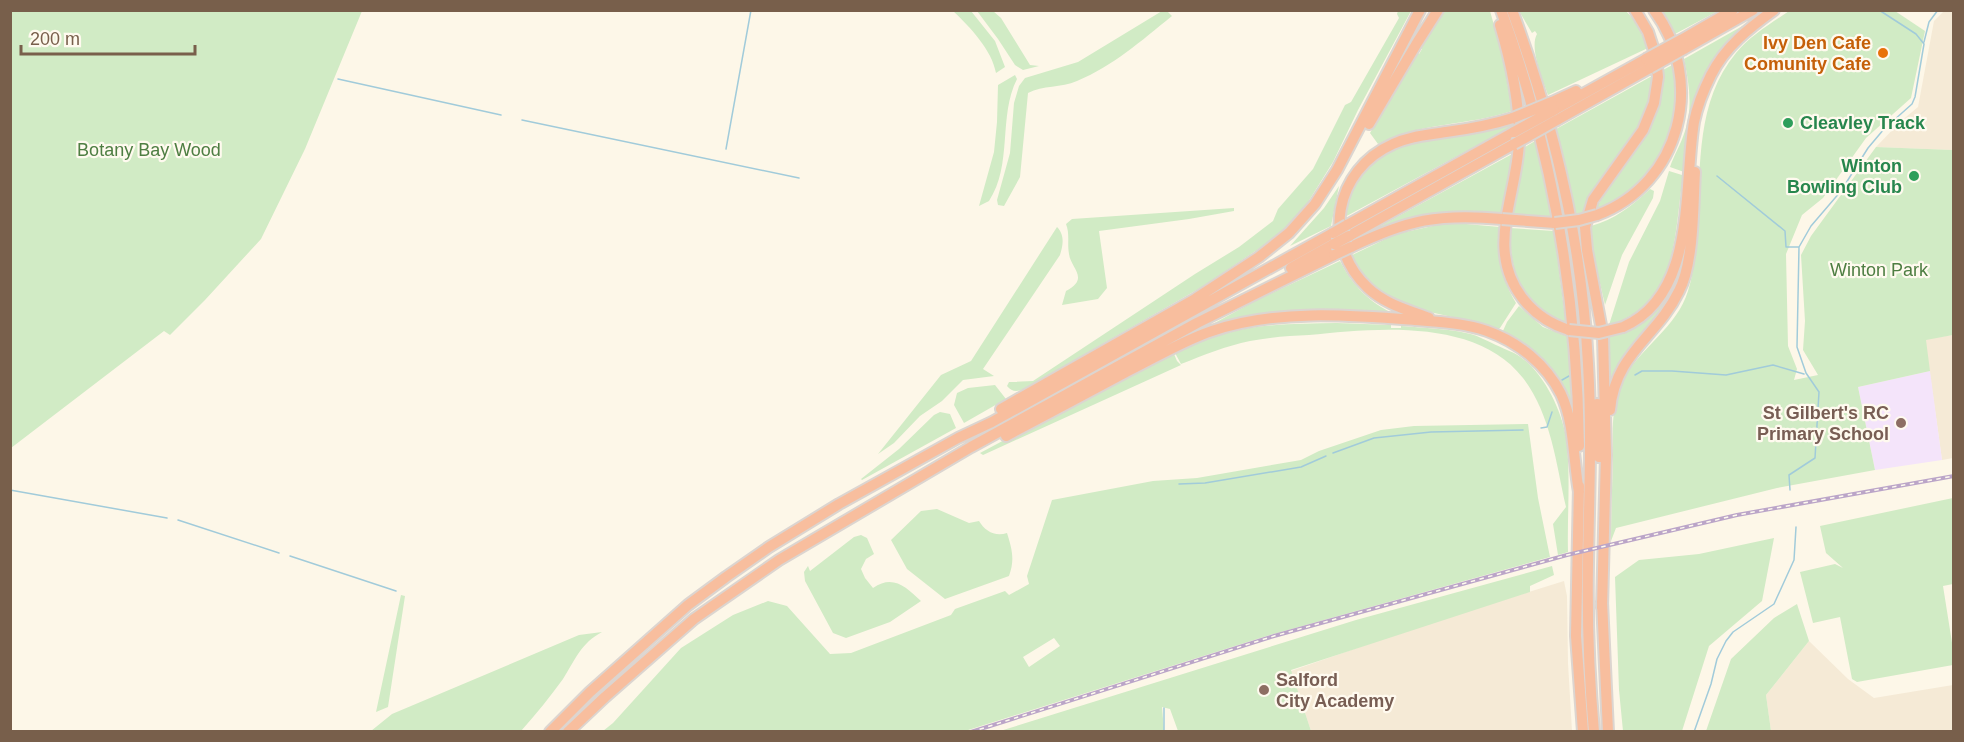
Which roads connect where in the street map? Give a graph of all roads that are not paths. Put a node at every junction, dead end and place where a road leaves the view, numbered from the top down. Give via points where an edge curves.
1 (1420, 10) edge
2 (1438, 10) edge
3 (1495, 10) edge
4 (1501, 10) edge
5 (1512, 10) edge
6 (1635, 10) edge
7 (1654, 10) edge
8 (1733, 10) edge
9 (1753, 10) edge
10 (1774, 10) edge
11 (1682, 44) junction
12 (1648, 63) junction
13 (1554, 111) junction
14 (1698, 112) junction
15 (1349, 236) junction
16 (1334, 244) junction
17 (1444, 323) junction
18 (1167, 326) junction
19 (1587, 344) junction
20 (958, 438) junction
21 (1606, 455) junction
22 (930, 472) junction
23 (1578, 492) junction
24 (1602, 608) junction
25 (550, 732) edge
26 (568, 732) edge
27 (1583, 732) edge
28 (1594, 732) edge
29 (1608, 732) edge

1 - 20 highway via 1337,170 1320,198 1289,233 1186,304 989,416
2 - 18 highway via 1315,214 1262,262
3 - 14 highway, bridge via 1515,87 1519,138 1505,222 1506,263 1510,279 1530,308 1548,321 1569,330 1593,333 1623,327 1642,316 1664,292 1681,238
4 - 23 highway via 1546,162 1566,262 1577,364
5 - 19 highway via 1560,171 1578,261
6 - 21 highway via 1656,57 1654,103 1642,130 1593,200 1585,227 1603,336
7 - 15 highway, bridge via 1668,35 1680,74 1681,99 1675,135 1658,169 1622,203 1597,215 1555,223 1454,216 1418,221 1376,235
8 - 11 highway
9 - 11 highway
10 - 14 highway via 1726,52 1710,77
11 - 12 highway, bridge
12 - 13 highway
12 - 13 highway via 1634,65
13 - 15 highway, bridge
13 - 17 highway, bridge via 1392,144 1359,170 1344,199 1338,233 1356,274 1389,302
14 - 21 highway via 1685,276 1670,307 1620,372 1611,401
15 - 16 highway, bridge
15 - 16 highway, bridge
16 - 18 highway
16 - 22 highway
17 - 22 highway via 1327,317 1228,326 1167,351 973,454
17 - 23 highway via 1497,335 1542,365 1561,394 1570,422
18 - 20 highway
19 - 24 highway via 1597,406
19 - 28 highway via 1591,455 1588,635
20 - 25 highway via 829,510 726,576 688,604
21 - 24 highway
22 - 26 highway via 779,560 702,613
23 - 27 highway via 1576,636
24 - 29 highway

